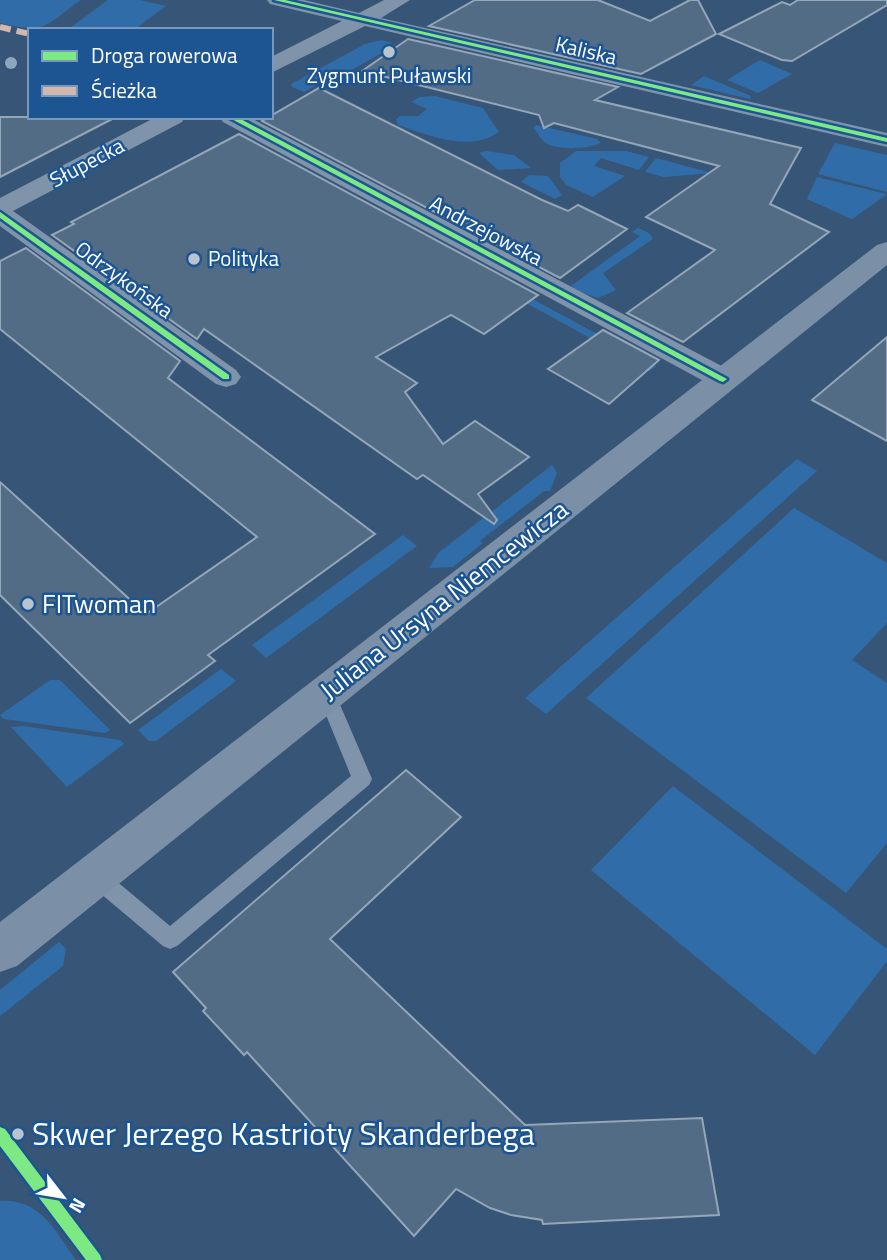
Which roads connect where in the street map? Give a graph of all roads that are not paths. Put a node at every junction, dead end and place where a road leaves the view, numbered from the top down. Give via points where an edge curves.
1 (277, 0) edge
2 (400, 0) edge
3 (361, 19) junction
4 (273, 65) edge
5 (170, 119) edge
6 (234, 119) edge
7 (887, 140) edge
8 (0, 208) edge
9 (0, 214) edge
10 (887, 251) edge
11 (226, 377) dead end
12 (723, 379) junction
13 (326, 693) junction
14 (94, 875) junction
15 (0, 950) edge

1 - 3 street, Kaliska
2 - 3 street
3 - 4 street
3 - 7 street, Kaliska
5 - 8 street, Słupecka
6 - 12 street, Andrzejowska
9 - 11 street, Odrzykońska
10 - 12 main road, Juliana Ursyna Niemcewicza
12 - 13 main road, Juliana Ursyna Niemcewicza
13 - 14 main road, Juliana Ursyna Niemcewicza
13 - 14 lane via 362,779 170,939
14 - 15 main road, Juliana Ursyna Niemcewicza

